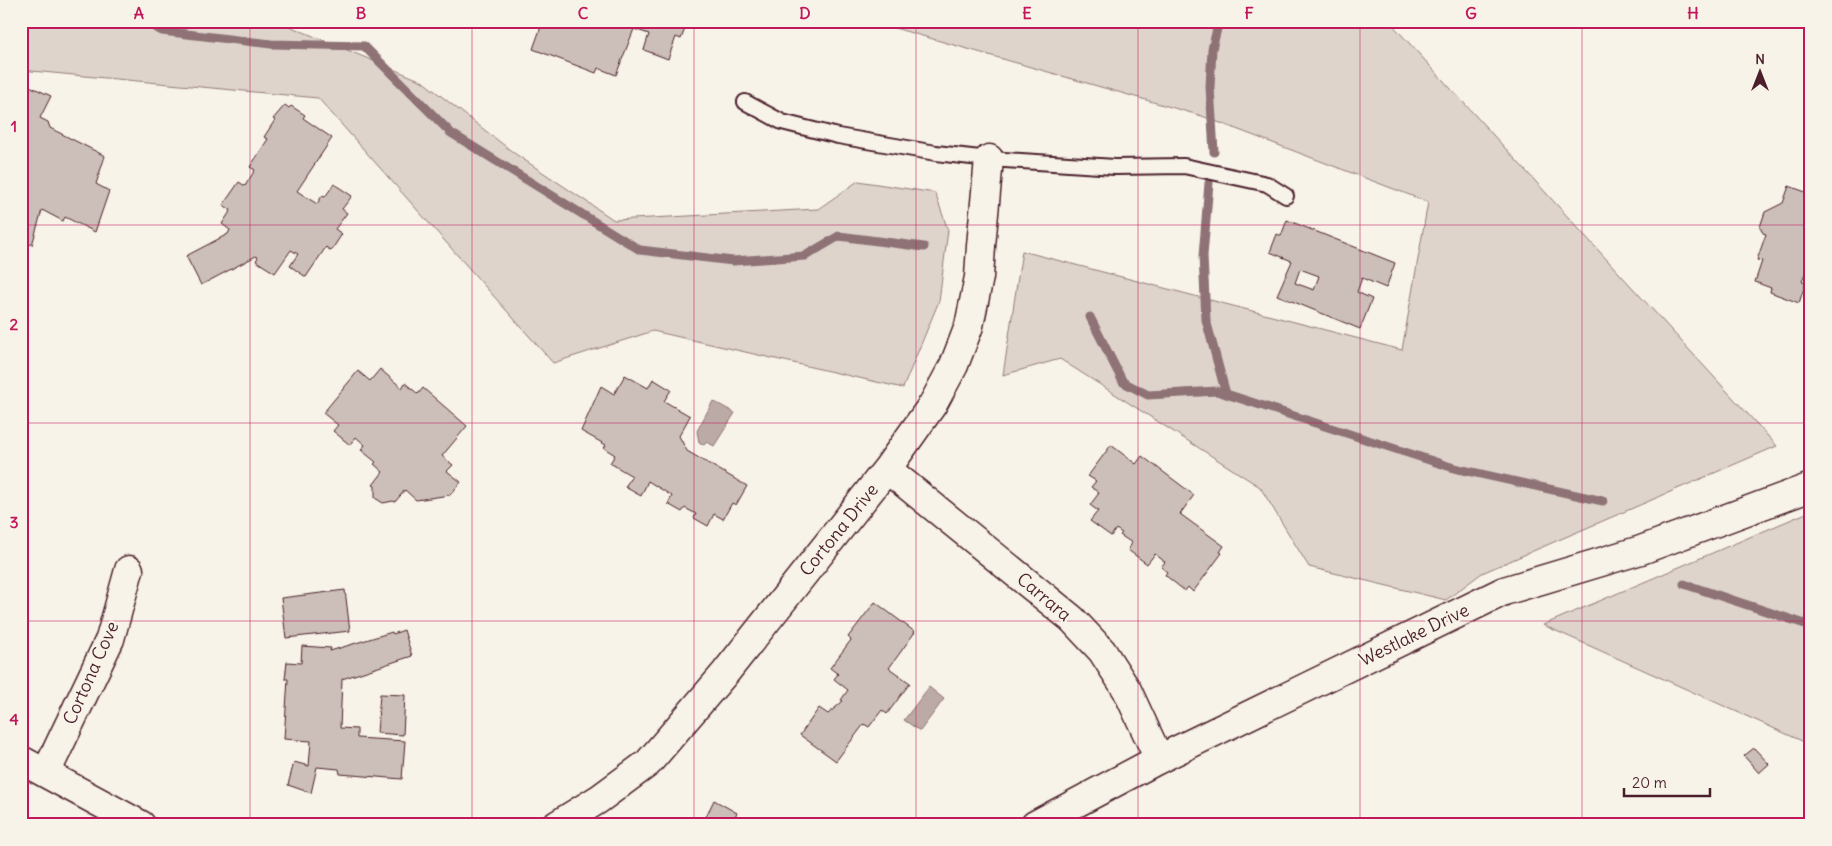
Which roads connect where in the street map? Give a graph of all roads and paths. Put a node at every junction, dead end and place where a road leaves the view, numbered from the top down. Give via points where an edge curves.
1 (745, 102) dead end
2 (989, 159) junction
3 (1286, 196) dead end
4 (887, 470) junction
5 (1811, 487) edge
6 (129, 570) dead end
7 (1159, 759) junction
8 (21, 760) edge
9 (46, 773) junction
10 (141, 825) edge
11 (557, 825) edge
12 (1035, 825) edge

1 - 2 lane via 782,122 838,136
2 - 3 lane via 1115,167 1184,166 1267,184
2 - 4 street, Cortona Drive via 979,277 969,326 933,404
4 - 7 street, Carrara via 1065,613 1102,651 1127,690
4 - 11 street, Cortona Drive via 720,679 648,763
5 - 7 street, Westlake Drive via 1641,550 1504,591
6 - 9 street, Cortona Cove via 110,639
7 - 12 street, Westlake Drive
8 - 9 street
9 - 10 street

